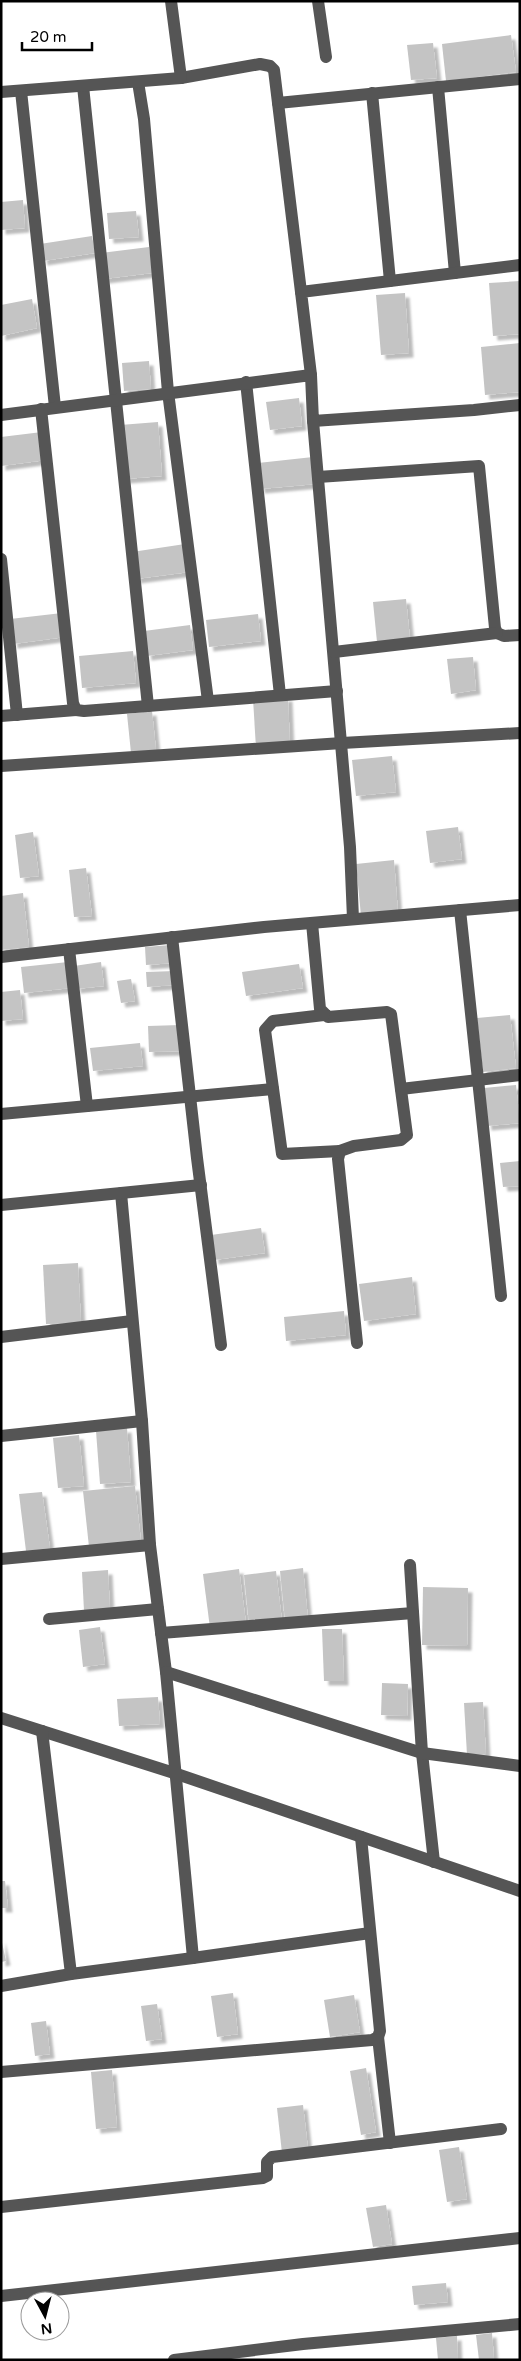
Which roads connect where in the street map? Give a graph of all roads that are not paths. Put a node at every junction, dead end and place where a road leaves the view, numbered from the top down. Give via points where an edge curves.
1 (171, 1) edge
2 (318, 1) edge
3 (326, 57) dead end
4 (180, 78) junction
5 (520, 79) edge
6 (138, 82) junction
7 (83, 86) junction
8 (438, 87) junction
9 (21, 91) junction
10 (1, 92) edge
11 (372, 94) junction
12 (278, 102) junction
13 (520, 265) edge
14 (455, 273) junction
15 (390, 281) junction
16 (301, 292) junction
17 (311, 375) junction
18 (246, 382) junction
19 (168, 392) junction
20 (115, 399) junction
21 (520, 405) edge
22 (55, 407) junction
23 (41, 409) junction
24 (1, 415) edge
25 (313, 421) junction
26 (318, 477) junction
27 (1, 559) edge
28 (497, 633) junction
29 (520, 635) edge
30 (334, 652) junction
31 (337, 691) junction
32 (280, 695) junction
33 (208, 701) junction
34 (148, 706) junction
35 (76, 710) junction
36 (17, 715) junction
37 (1, 716) edge
38 (520, 733) edge
39 (342, 743) junction
40 (1, 766) edge
41 (520, 906) edge
42 (460, 910) junction
43 (353, 919) junction
44 (312, 922) junction
45 (172, 937) junction
46 (69, 949) junction
47 (1, 957) edge
48 (324, 1015) junction
49 (520, 1075) edge
50 (478, 1080) junction
51 (273, 1089) junction
52 (401, 1089) junction
53 (191, 1096) junction
54 (86, 1106) junction
55 (1, 1114) edge
56 (340, 1150) junction
57 (201, 1185) junction
58 (122, 1193) junction
59 (1, 1205) edge
60 (501, 1296) dead end
61 (132, 1321) junction
62 (1, 1337) edge
63 (358, 1343) dead end
64 (222, 1345) dead end
65 (142, 1421) junction
66 (1, 1436) edge
67 (150, 1545) junction
68 (1, 1559) edge
69 (410, 1565) dead end
70 (158, 1609) junction
71 (413, 1612) junction
72 (49, 1619) dead end
73 (161, 1633) junction
74 (166, 1672) junction
75 (1, 1718) edge
76 (42, 1731) junction
77 (422, 1753) junction
78 (520, 1766) edge
79 (174, 1773) junction
80 (361, 1837) junction
81 (434, 1862) junction
82 (520, 1891) edge
83 (370, 1933) junction
84 (193, 1958) junction
85 (71, 1974) junction
86 (1, 1986) edge
87 (378, 2036) junction
88 (1, 2072) edge
89 (501, 2129) dead end
90 (390, 2143) junction
91 (1, 2207) edge
92 (520, 2238) edge
93 (1, 2296) edge
94 (520, 2324) edge
95 (174, 2360) edge

1 - 4 street
2 - 3 street
4 - 6 street
4 - 12 street via 260,64 270,66 274,70
5 - 8 street
6 - 7 street
6 - 19 street
7 - 9 street
7 - 20 street
8 - 11 street
8 - 14 street
9 - 10 street
9 - 22 street
11 - 12 street
11 - 15 street
12 - 16 street
13 - 14 street
14 - 15 street
15 - 16 street
16 - 17 street
17 - 18 street
17 - 25 street
18 - 19 street
18 - 32 street
19 - 20 street
19 - 33 street
20 - 22 street
20 - 34 street
21 - 25 street
22 - 23 street
23 - 24 street
23 - 35 street
25 - 26 street
26 - 28 street via 480,466
26 - 30 street
27 - 36 street
28 - 29 street
28 - 30 street
30 - 31 street
31 - 32 street
31 - 39 street
32 - 33 street
33 - 34 street
34 - 35 street
35 - 36 street
36 - 37 street
38 - 39 street
39 - 40 street
39 - 43 street
41 - 42 street
42 - 43 street
42 - 50 street
43 - 44 street
44 - 45 street
44 - 48 street via 320,1009
45 - 46 street
45 - 53 street
46 - 47 street
46 - 54 street
48 - 51 street via 268,1024 265,1030
48 - 52 street via 391,1014
49 - 50 street
50 - 52 street
50 - 60 street
51 - 53 street
51 - 56 street via 282,1154
52 - 56 street via 405,1138
53 - 54 street
53 - 57 street
54 - 55 street
56 - 63 street via 338,1160
57 - 58 street
57 - 64 street
58 - 59 street
58 - 61 street
61 - 62 street
61 - 65 street
65 - 66 street
65 - 67 street
67 - 68 street
67 - 70 street
69 - 71 street
70 - 72 street
70 - 73 street
71 - 73 street
71 - 77 street
73 - 74 street
74 - 77 street
74 - 79 street
75 - 76 street
76 - 79 street
76 - 85 street
77 - 78 street
77 - 81 street
79 - 80 street
79 - 84 street
80 - 81 street
80 - 83 street
81 - 82 street
83 - 84 street
83 - 87 street
84 - 85 street
85 - 86 street
87 - 88 street via 372,2040
87 - 90 street
89 - 90 street
90 - 91 street via 272,2157 266,2162 267,2176 263,2178
92 - 93 street
94 - 95 street

